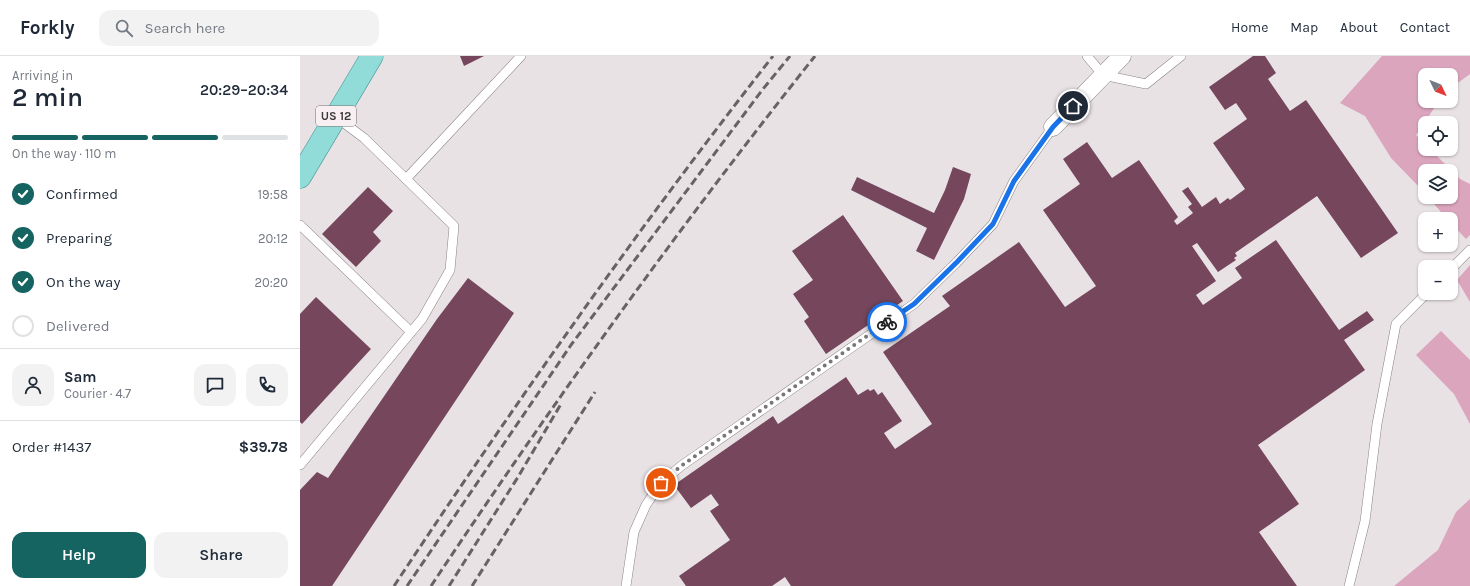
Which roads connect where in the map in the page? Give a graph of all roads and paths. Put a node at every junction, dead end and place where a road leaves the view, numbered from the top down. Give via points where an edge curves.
1 (372, 56) edge
2 (521, 56) edge
3 (1086, 56) edge
4 (1122, 56) edge
5 (1181, 56) edge
6 (1103, 76) junction
7 (336, 117) junction
8 (1053, 127) joint
9 (300, 177) edge
10 (406, 179) junction
11 (300, 225) edge
12 (1470, 250) edge
13 (1458, 262) edge
14 (1420, 300) edge
15 (411, 332) junction
16 (300, 465) edge
17 (626, 586) edge
18 (1349, 586) edge

1 - 7 main road, US 12
2 - 10 lane
3 - 6 lane
4 - 6 street
5 - 6 lane via 1146,84
6 - 8 street
7 - 9 main road, US 12
7 - 10 lane via 364,138
8 - 17 lane via 1014,181 993,224 914,304 661,483 646,504 634,532
10 - 15 lane via 454,226 450,270 422,319
11 - 15 lane
12 - 13 lane
14 - 18 lane via 1396,324 1377,424 1365,522
15 - 16 lane

